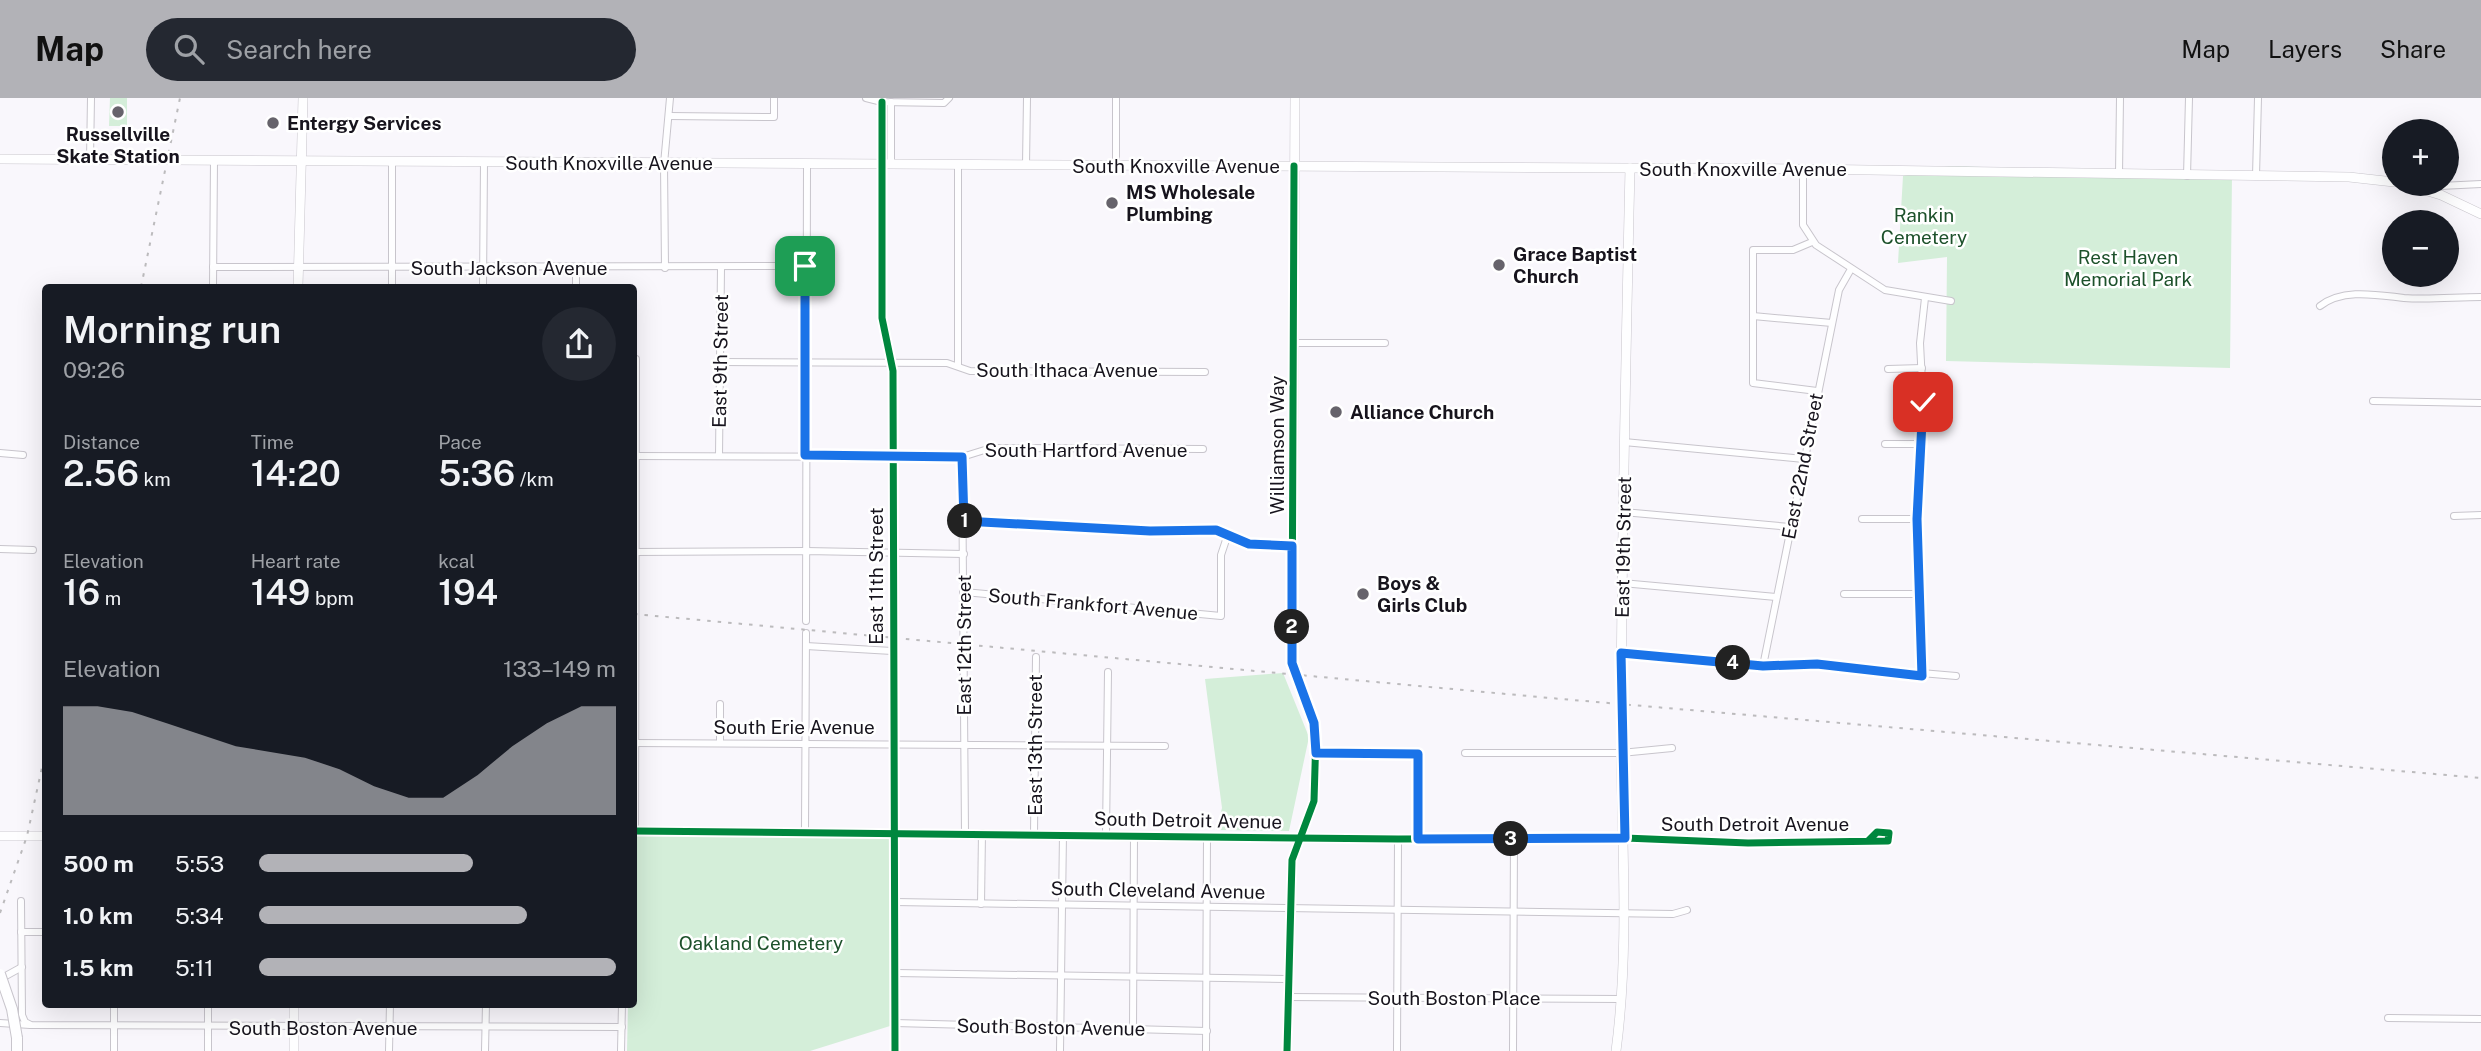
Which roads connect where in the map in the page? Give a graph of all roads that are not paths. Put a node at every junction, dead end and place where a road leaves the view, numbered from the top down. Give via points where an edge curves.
1 (91, 98) edge
2 (303, 98) edge
3 (670, 98) edge
4 (774, 98) edge
5 (866, 98) edge
6 (949, 98) edge
7 (1027, 98) edge
8 (1116, 98) edge
9 (1295, 98) edge
10 (2120, 98) edge
11 (2189, 98) edge
12 (2258, 98) edge
13 (882, 102) junction
14 (891, 102) junction
15 (669, 116) junction
16 (0, 159) edge
17 (90, 159) junction
18 (214, 160) junction
19 (301, 160) junction
20 (392, 161) junction
21 (484, 162) junction
22 (664, 164) junction
23 (807, 164) junction
24 (886, 164) junction
25 (958, 165) junction
26 (1026, 165) junction
27 (1116, 166) junction
28 (1294, 166) junction
29 (1630, 168) junction
30 (1803, 169) junction
31 (2119, 174) junction
32 (2187, 176) junction
33 (2256, 176) junction
34 (2382, 181) edge
35 (2481, 184) edge
36 (2459, 185) edge
37 (2440, 196) edge
38 (2481, 214) edge
39 (1812, 242) junction
40 (805, 266) junction
41 (213, 267) junction
42 (299, 267) junction
43 (393, 267) junction
44 (721, 267) junction
45 (483, 268) junction
46 (576, 268) junction
47 (665, 268) junction
48 (1851, 269) junction
49 (213, 284) edge
50 (298, 284) edge
51 (392, 284) edge
52 (483, 284) edge
53 (576, 284) edge
54 (2481, 297) edge
55 (1924, 298) junction
56 (1951, 301) dead end
57 (2320, 306) dead end
58 (1753, 317) junction
59 (1832, 323) junction
60 (1294, 343) junction
61 (1385, 343) dead end
62 (646, 359) dead end
63 (637, 360) edge
64 (721, 362) junction
65 (805, 362) junction
66 (891, 363) junction
67 (958, 366) junction
68 (1922, 368) junction
69 (1888, 369) dead end
70 (1205, 372) dead end
71 (1817, 391) junction
72 (2373, 401) dead end
73 (2481, 403) edge
74 (1624, 442) junction
75 (1885, 444) dead end
76 (1922, 444) junction
77 (1203, 449) dead end
78 (0, 453) edge
79 (23, 455) dead end
80 (805, 455) junction
81 (637, 456) edge
82 (719, 456) junction
83 (891, 456) junction
84 (962, 457) junction
85 (1804, 459) junction
86 (1623, 512) junction
87 (2481, 515) edge
88 (2454, 516) dead end
89 (1862, 519) dead end
90 (1917, 519) junction
91 (964, 521) junction
92 (1790, 527) junction
93 (1228, 534) junction
94 (1292, 546) junction
95 (0, 549) edge
96 (33, 550) dead end
97 (806, 551) junction
98 (637, 552) edge
99 (892, 553) junction
100 (964, 554) junction
101 (1622, 583) junction
102 (964, 592) junction
103 (1844, 594) dead end
104 (1922, 594) junction
105 (1776, 597) junction
106 (806, 621) dead end
107 (806, 633) dead end
108 (806, 646) junction
109 (892, 651) junction
110 (1621, 653) junction
111 (1036, 657) dead end
112 (1763, 666) junction
113 (1108, 672) dead end
114 (1922, 676) junction
115 (1956, 676) dead end
116 (720, 704) dead end
117 (892, 742) junction
118 (637, 743) edge
119 (720, 743) junction
120 (805, 743) junction
121 (964, 743) junction
122 (1035, 744) junction
123 (1107, 745) junction
124 (1165, 746) dead end
125 (1672, 748) dead end
126 (1316, 753) junction
127 (1465, 753) dead end
128 (1621, 753) junction
129 (637, 831) edge
130 (805, 831) junction
131 (894, 832) junction
132 (965, 833) junction
133 (982, 833) junction
134 (1034, 834) junction
135 (1063, 834) junction
136 (1106, 835) junction
137 (1135, 835) junction
138 (0, 836) edge
139 (42, 836) edge
140 (1207, 836) junction
141 (1300, 837) junction
142 (1625, 838) junction
143 (1398, 839) junction
144 (1418, 839) junction
145 (1514, 839) junction
146 (1868, 841) dead end
147 (21, 901) dead end
148 (895, 902) junction
149 (981, 904) junction
150 (1063, 904) junction
151 (1134, 906) junction
152 (1207, 908) junction
153 (1290, 908) junction
154 (1398, 910) junction
155 (1514, 910) junction
156 (1687, 910) dead end
157 (1623, 912) junction
158 (21, 932) junction
159 (42, 932) edge
160 (22, 967) junction
161 (896, 973) junction
162 (0, 974) edge
163 (1061, 977) junction
164 (0, 979) edge
165 (1133, 979) junction
166 (1286, 979) junction
167 (1207, 980) junction
168 (1286, 997) junction
169 (1398, 998) junction
170 (1513, 998) junction
171 (1621, 999) junction
172 (114, 1008) edge
173 (208, 1008) edge
174 (294, 1008) edge
175 (390, 1008) edge
176 (486, 1008) edge
177 (622, 1008) edge
178 (2388, 1018) dead end
179 (2481, 1019) edge
180 (28, 1023) junction
181 (895, 1023) junction
182 (0, 1024) edge
183 (114, 1027) junction
184 (485, 1027) junction
185 (622, 1027) junction
186 (1061, 1027) junction
187 (208, 1028) junction
188 (294, 1028) junction
189 (389, 1029) junction
190 (1133, 1029) junction
191 (1207, 1031) junction
192 (18, 1051) edge
193 (114, 1051) edge
194 (208, 1051) edge
195 (294, 1051) edge
196 (389, 1051) edge
197 (485, 1051) edge
198 (621, 1051) edge
199 (895, 1051) edge
200 (1060, 1051) edge
201 (1206, 1051) edge
202 (1287, 1051) edge
203 (1397, 1051) edge
204 (1513, 1051) edge
205 (1616, 1051) edge

1 - 17 street
2 - 19 street
3 - 15 street
4 - 15 street via 774,117
5 - 13 street
6 - 14 street via 944,103
7 - 26 street
8 - 27 street
9 - 28 street, Williamson Way
10 - 31 street
11 - 32 street
12 - 33 street
13 - 14 street
13 - 24 street, East 11th Street
14 - 24 street, East 11th Street
15 - 22 street
16 - 17 street, South Knoxville Avenue
17 - 18 street, South Knoxville Avenue
18 - 19 street, South Knoxville Avenue
18 - 41 street
19 - 20 street, South Knoxville Avenue
19 - 42 street
20 - 21 street, South Knoxville Avenue
20 - 43 street
21 - 22 street, South Knoxville Avenue
21 - 45 street
22 - 23 street, South Knoxville Avenue
22 - 47 street
23 - 24 street, South Knoxville Avenue
23 - 40 street
24 - 25 street, South Knoxville Avenue
24 - 66 street, East 11th Street via 882,318
25 - 26 street, South Knoxville Avenue
25 - 67 street
26 - 27 street, South Knoxville Avenue
27 - 28 street, South Knoxville Avenue
28 - 29 street, South Knoxville Avenue
28 - 60 street, Williamson Way
29 - 30 street, South Knoxville Avenue
29 - 74 street, East 19th Street
30 - 31 street, South Knoxville Avenue
30 - 39 street via 1802,219
31 - 32 street, South Knoxville Avenue
32 - 33 street, South Knoxville Avenue
33 - 34 street, South Knoxville Avenue
35 - 36 street
37 - 38 street
39 - 48 street
39 - 58 street via 1793,250 1753,250
40 - 44 street, South Jackson Avenue
40 - 65 street
41 - 42 street, South Jackson Avenue
41 - 49 street
42 - 43 street, South Jackson Avenue
42 - 50 street
43 - 45 street, South Jackson Avenue
43 - 51 street
44 - 47 street, South Jackson Avenue
44 - 64 street, East 9th Street
45 - 46 street, South Jackson Avenue
45 - 52 street
46 - 47 street, South Jackson Avenue
46 - 53 street
48 - 55 street via 1885,290
48 - 59 street, East 22nd Street via 1839,290
54 - 57 street via 2404,298 2378,293 2330,298
55 - 56 street
55 - 68 street
58 - 59 street
58 - 71 street via 1753,383
59 - 71 street, East 22nd Street
60 - 61 street
60 - 94 street, Williamson Way
62 - 63 street
64 - 65 street, South Ithaca Avenue
64 - 82 street, East 9th Street
65 - 66 street, South Ithaca Avenue
65 - 80 street
66 - 67 street, South Ithaca Avenue
66 - 83 street, East 11th Street
67 - 70 street, South Ithaca Avenue via 970,371
68 - 69 street
68 - 76 street
71 - 85 street, East 22nd Street
72 - 73 street
74 - 85 street
74 - 86 street, East 19th Street
75 - 76 street
76 - 90 street
77 - 84 street, South Hartford Avenue via 991,448
78 - 79 street
80 - 82 street, South Hartford Avenue
80 - 83 street, South Hartford Avenue
80 - 97 street
81 - 82 street, South Hartford Avenue
83 - 84 street, South Hartford Avenue
83 - 99 street, East 11th Street
84 - 91 street, East 12th Street
85 - 92 street, East 22nd Street
86 - 92 street
86 - 101 street, East 19th Street
87 - 88 street
89 - 90 street
90 - 104 street
91 - 93 street
91 - 100 street, East 12th Street
92 - 105 street, East 22nd Street
93 - 94 street via 1249,544
93 - 102 street, South Frankfort Avenue via 1222,555 1221,616
94 - 126 street, Williamson Way via 1292,663 1314,723
95 - 96 street
97 - 98 street
97 - 99 street
97 - 106 street
99 - 100 street
99 - 109 street, East 11th Street
100 - 102 street, East 12th Street
101 - 105 street
101 - 110 street, East 19th Street
102 - 121 street, East 12th Street
103 - 104 street
104 - 114 street
105 - 112 street, East 22nd Street
107 - 108 street
108 - 109 street
108 - 120 street
109 - 117 street, East 11th Street
110 - 112 street
110 - 128 street, East 19th Street
111 - 122 street, East 13th Street
112 - 114 street via 1817,664
113 - 123 street
114 - 115 street
116 - 119 street
117 - 120 street, South Erie Avenue
117 - 121 street, South Erie Avenue
117 - 131 street, East 11th Street
118 - 119 street, South Erie Avenue
119 - 120 street, South Erie Avenue
120 - 130 street
121 - 122 street, South Erie Avenue
121 - 132 street, East 12th Street
122 - 123 street, South Erie Avenue
122 - 134 street, East 13th Street
123 - 124 street, South Erie Avenue
123 - 136 street
125 - 128 street
126 - 141 street, Williamson Way via 1314,801
126 - 144 street via 1418,754
127 - 128 street
128 - 142 street, East 19th Street
129 - 130 street, South Detroit Avenue
130 - 131 street, South Detroit Avenue
131 - 132 street, South Detroit Avenue
131 - 148 street, East 11th Street
132 - 133 street, South Detroit Avenue
133 - 134 street, South Detroit Avenue
133 - 149 street
134 - 135 street, South Detroit Avenue
135 - 136 street, South Detroit Avenue
135 - 150 street, East 13th Street
136 - 137 street, South Detroit Avenue
137 - 140 street, South Detroit Avenue
137 - 151 street
138 - 139 street
140 - 141 street, South Detroit Avenue
140 - 152 street
141 - 143 street, South Detroit Avenue
141 - 153 street, Williamson Way via 1292,860
142 - 145 street, South Detroit Avenue
142 - 146 street, South Detroit Avenue
142 - 157 street, East 19th Street
143 - 144 street, South Detroit Avenue
143 - 154 street
144 - 145 street, South Detroit Avenue
145 - 155 street
147 - 158 street
148 - 149 street, South Cleveland Avenue
148 - 161 street, East 11th Street
149 - 150 street, South Cleveland Avenue
150 - 151 street, South Cleveland Avenue
150 - 163 street, East 13th Street
151 - 152 street, South Cleveland Avenue
151 - 165 street
152 - 153 street, South Cleveland Avenue
152 - 167 street
153 - 154 street, South Cleveland Avenue
153 - 166 street, Williamson Way
154 - 155 street, South Cleveland Avenue
154 - 169 street
155 - 157 street, South Cleveland Avenue
155 - 170 street
156 - 157 street, South Cleveland Avenue via 1673,914
157 - 171 street, East 19th Street
158 - 159 street
158 - 160 street
160 - 164 street
160 - 180 street via 22,1015
161 - 163 street
161 - 181 street, East 11th Street
162 - 192 main road, bridge via 12,1009
163 - 165 street
163 - 186 street, East 13th Street
165 - 167 street
165 - 190 street
166 - 167 street
166 - 168 street, Williamson Way
167 - 191 street
168 - 169 street, South Boston Place
168 - 202 street, Williamson Way
169 - 170 street, South Boston Place
169 - 203 street
170 - 171 street, South Boston Place
170 - 204 street
171 - 205 street, East 19th Street
172 - 183 street
173 - 187 street
174 - 188 street
175 - 189 street
176 - 184 street
177 - 185 street
178 - 179 street
180 - 182 street, South Boston Avenue
180 - 183 street, South Boston Avenue
181 - 186 street, South Boston Avenue
181 - 199 street, East 11th Street
183 - 187 street, South Boston Avenue
183 - 193 street
184 - 185 street, South Boston Avenue
184 - 189 street, South Boston Avenue
184 - 197 street
185 - 198 street
186 - 190 street, South Boston Avenue
186 - 200 street, East 13th Street
187 - 188 street, South Boston Avenue
187 - 194 street
188 - 189 street, South Boston Avenue
188 - 195 street
189 - 196 street
190 - 191 street, South Boston Avenue
191 - 201 street

